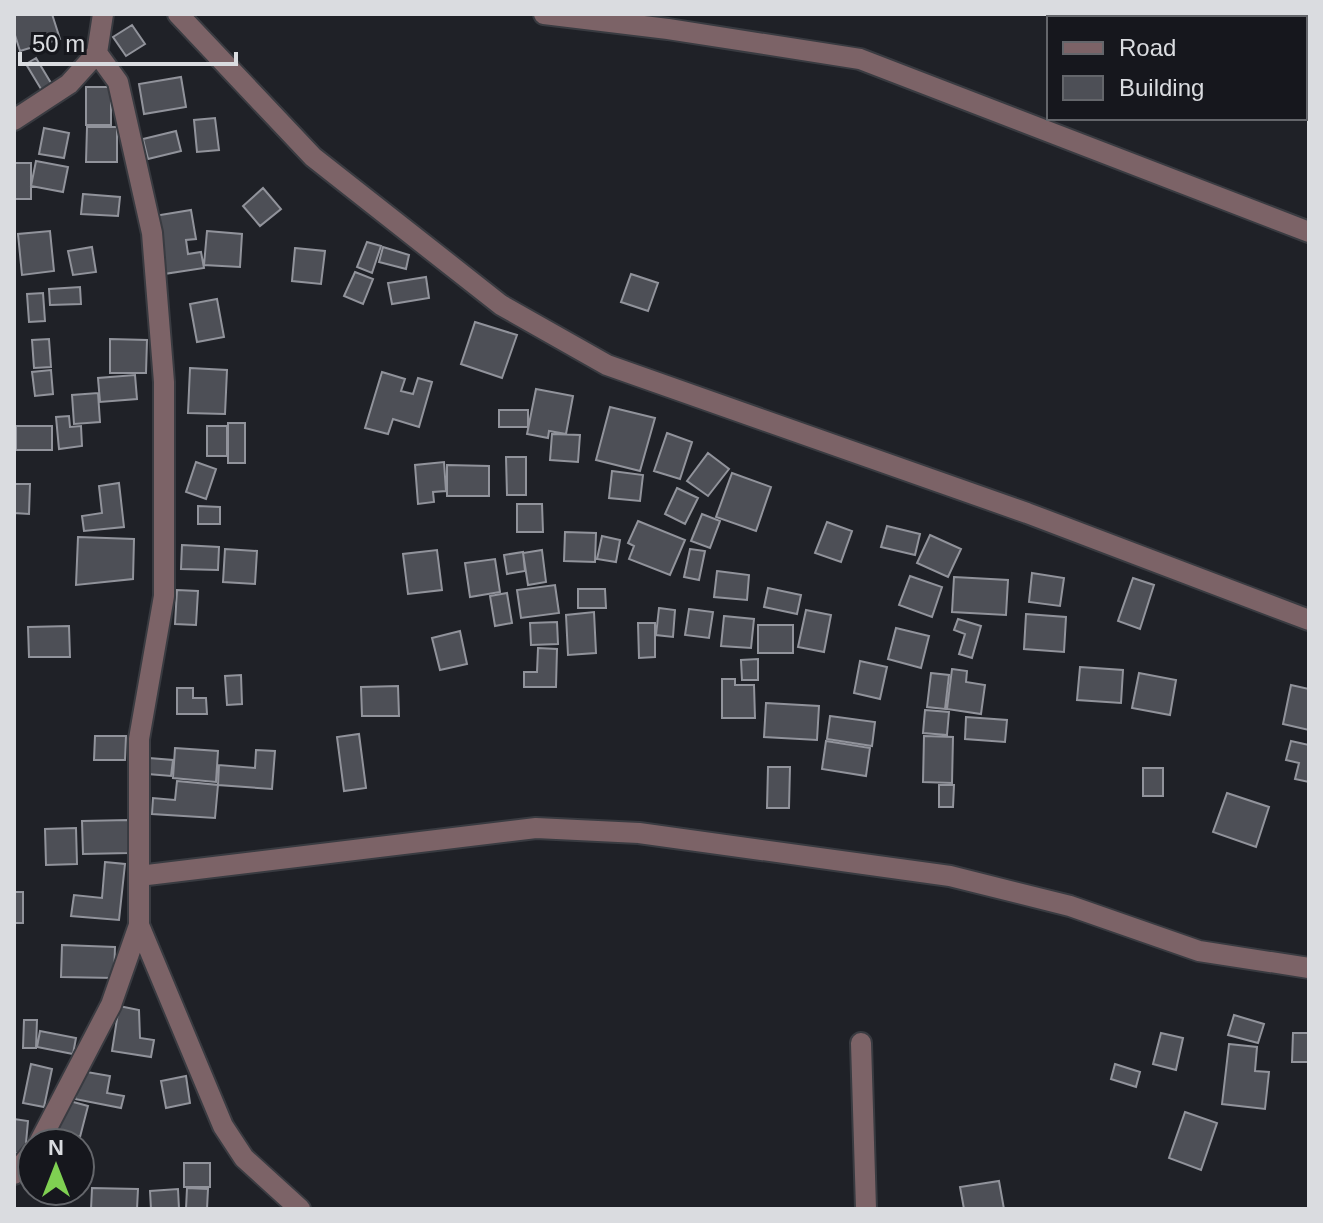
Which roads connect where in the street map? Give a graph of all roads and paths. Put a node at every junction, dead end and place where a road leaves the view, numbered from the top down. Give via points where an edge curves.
1 (103, 14) edge
2 (178, 14) edge
3 (544, 14) edge
4 (97, 53) junction
5 (14, 120) edge
6 (1309, 232) edge
7 (1309, 620) edge
8 (139, 876) junction
9 (139, 925) junction
10 (1309, 968) edge
11 (861, 1043) dead end
12 (47, 1127) edge
13 (300, 1209) edge
14 (866, 1209) edge

1 - 4 street
2 - 7 street via 313,157 501,305 607,365 1027,513
3 - 6 street via 860,59
4 - 5 street via 69,84
4 - 8 street via 118,82 149,218 164,382 164,596 139,739
8 - 9 street
8 - 10 street via 536,828 639,833 950,876 1070,906 1199,951
9 - 12 street via 111,1005
9 - 13 street via 223,1126 244,1158
11 - 14 street

